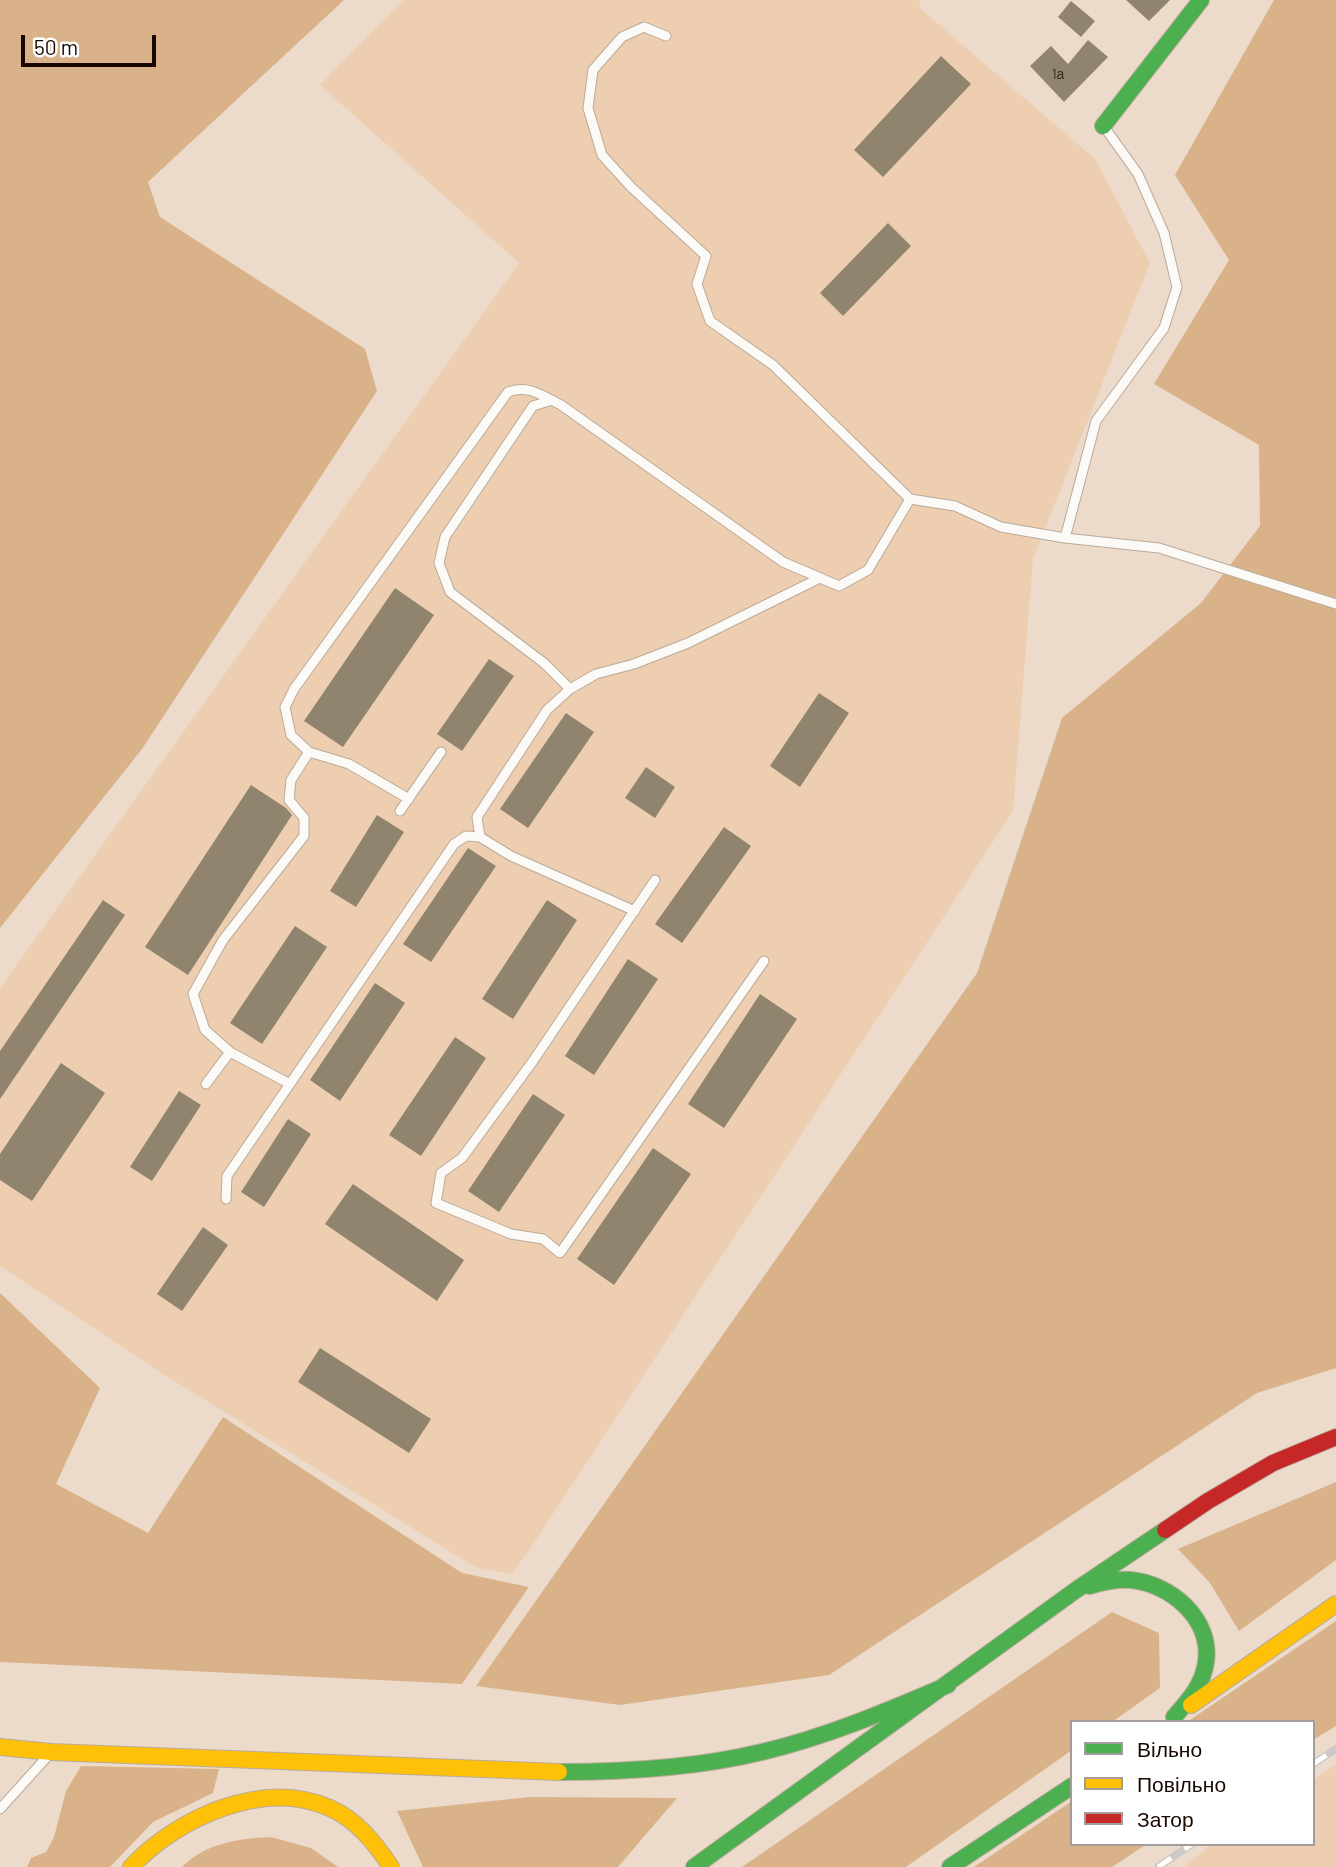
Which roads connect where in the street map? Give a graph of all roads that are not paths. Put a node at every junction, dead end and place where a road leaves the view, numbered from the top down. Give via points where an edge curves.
1 (1201, 0) edge
2 (666, 36) dead end
3 (1103, 126) joint
4 (552, 400) junction
5 (910, 499) junction
6 (1065, 538) junction
7 (820, 578) junction
8 (1336, 604) edge
9 (570, 689) junction
10 (309, 752) junction
11 (441, 752) dead end
12 (409, 799) junction
13 (400, 811) dead end
14 (480, 837) junction
15 (655, 880) dead end
16 (635, 911) junction
17 (764, 961) dead end
18 (230, 1052) junction
19 (206, 1084) dead end
20 (290, 1084) junction
21 (226, 1199) dead end
22 (1336, 1437) edge
23 (1076, 1590) junction
24 (1336, 1604) edge
25 (948, 1685) junction
26 (1170, 1719) edge
27 (0, 1747) edge
28 (51, 1752) junction
29 (1070, 1787) edge
30 (0, 1808) edge
31 (131, 1867) edge
32 (391, 1867) edge
33 (694, 1867) edge
34 (950, 1867) edge

1 - 3 main road
2 - 5 lane via 644,27 622,37 593,70 589,108 602,155 706,256 697,284 710,321 773,365
3 - 6 lane via 1138,174 1164,233 1177,287 1164,328 1096,421
4 - 7 lane via 783,562
4 - 9 lane via 533,406 445,537 439,563 450,592 544,663
4 - 10 lane via 519,387 508,392 294,689 285,707 291,735
5 - 6 lane via 955,506 1001,527
5 - 7 lane via 868,570 839,586
6 - 8 lane via 1159,548
7 - 9 lane via 688,643 596,674
9 - 14 lane via 547,710 477,817
10 - 12 lane via 349,764
10 - 18 lane via 290,780 289,800 304,818 304,836 223,940 193,994 205,1030
11 - 12 lane
12 - 13 lane
14 - 16 lane via 511,856
14 - 20 lane via 466,836 454,844
15 - 16 lane
16 - 17 lane via 462,1158 441,1173 436,1203 511,1234 543,1240 560,1253
18 - 19 lane
18 - 20 lane
20 - 21 lane via 227,1176
22 - 23 main road via 1242,1479
23 - 25 main road
23 - 26 main road via 1120,1579 1149,1583 1176,1596 1195,1614 1207,1649 1203,1676
24 - 26 main road
25 - 28 main road via 784,1747 678,1766 560,1773
25 - 33 main road
27 - 28 main road
28 - 30 lane
29 - 34 main road
31 - 32 main road via 156,1840 192,1820 232,1806 285,1799 320,1804 348,1818

